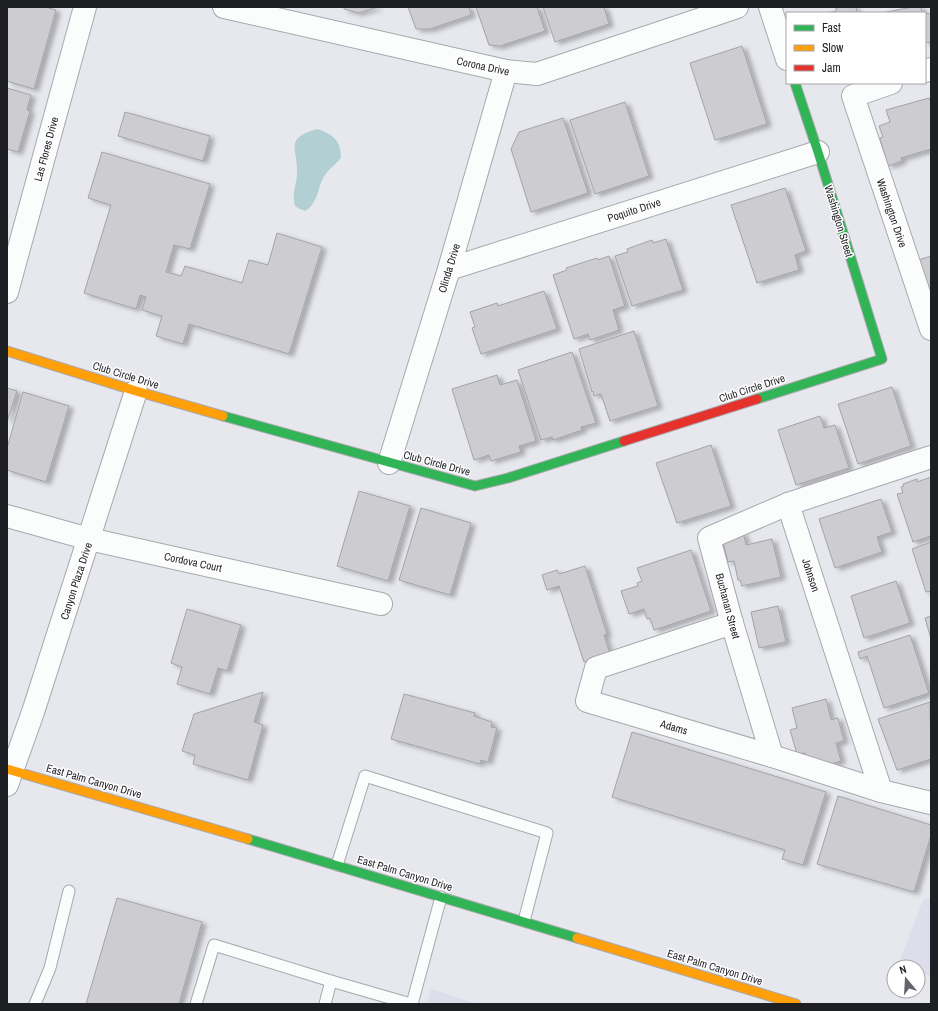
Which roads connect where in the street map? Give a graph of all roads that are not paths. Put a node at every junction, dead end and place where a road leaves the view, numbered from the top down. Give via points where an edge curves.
1 (85, 7) edge
2 (224, 7) edge
3 (737, 7) edge
4 (770, 7) edge
5 (786, 56) edge
6 (506, 71) junction
7 (795, 84) edge
8 (887, 84) edge
9 (818, 152) junction
10 (449, 269) junction
11 (7, 292) edge
12 (931, 330) edge
13 (7, 351) edge
14 (882, 359) joint
15 (136, 391) junction
16 (931, 457) edge
17 (389, 463) junction
18 (788, 504) junction
19 (7, 516) edge
20 (89, 540) junction
21 (381, 604) dead end
22 (732, 623) junction
23 (772, 756) junction
24 (9, 775) edge
25 (880, 791) junction
26 (931, 803) edge
27 (337, 865) junction
28 (69, 891) dead end
29 (441, 897) junction
30 (524, 922) junction
31 (331, 981) junction
32 (35, 1004) edge
33 (196, 1004) edge
34 (325, 1004) edge
35 (411, 1004) edge
36 (796, 1004) edge

1 - 11 street, Las Flores Drive
2 - 6 street, Corona Drive
3 - 6 street, Corona Drive via 537,74
4 - 5 street
6 - 10 street, Olinda Drive
7 - 9 street, Washington Street
8 - 12 street, Washington Drive via 853,96
9 - 10 street, Poquito Drive
9 - 14 street, Washington Street
10 - 17 street, Olinda Drive
13 - 15 street, Club Circle Drive
14 - 17 street, Club Circle Drive via 508,478 475,486
15 - 17 street, Club Circle Drive
15 - 20 street, Canyon Plaza Drive
16 - 18 street
18 - 22 street, Buchanan Street via 709,538
18 - 25 street, Johnson
19 - 20 street, Cordova Court
20 - 21 street, Cordova Court
20 - 24 street, Canyon Plaza Drive via 33,712
22 - 23 street, Buchanan Street
22 - 23 street, Adams via 596,668 586,701
23 - 25 street, Adams
24 - 27 street, East Palm Canyon Drive
25 - 26 street, Adams
27 - 29 street, East Palm Canyon Drive
27 - 30 lane via 365,776 546,833
28 - 32 lane via 50,968
29 - 30 street, East Palm Canyon Drive
29 - 35 lane
30 - 36 street, East Palm Canyon Drive
31 - 33 lane via 214,945
31 - 34 lane
31 - 35 lane

